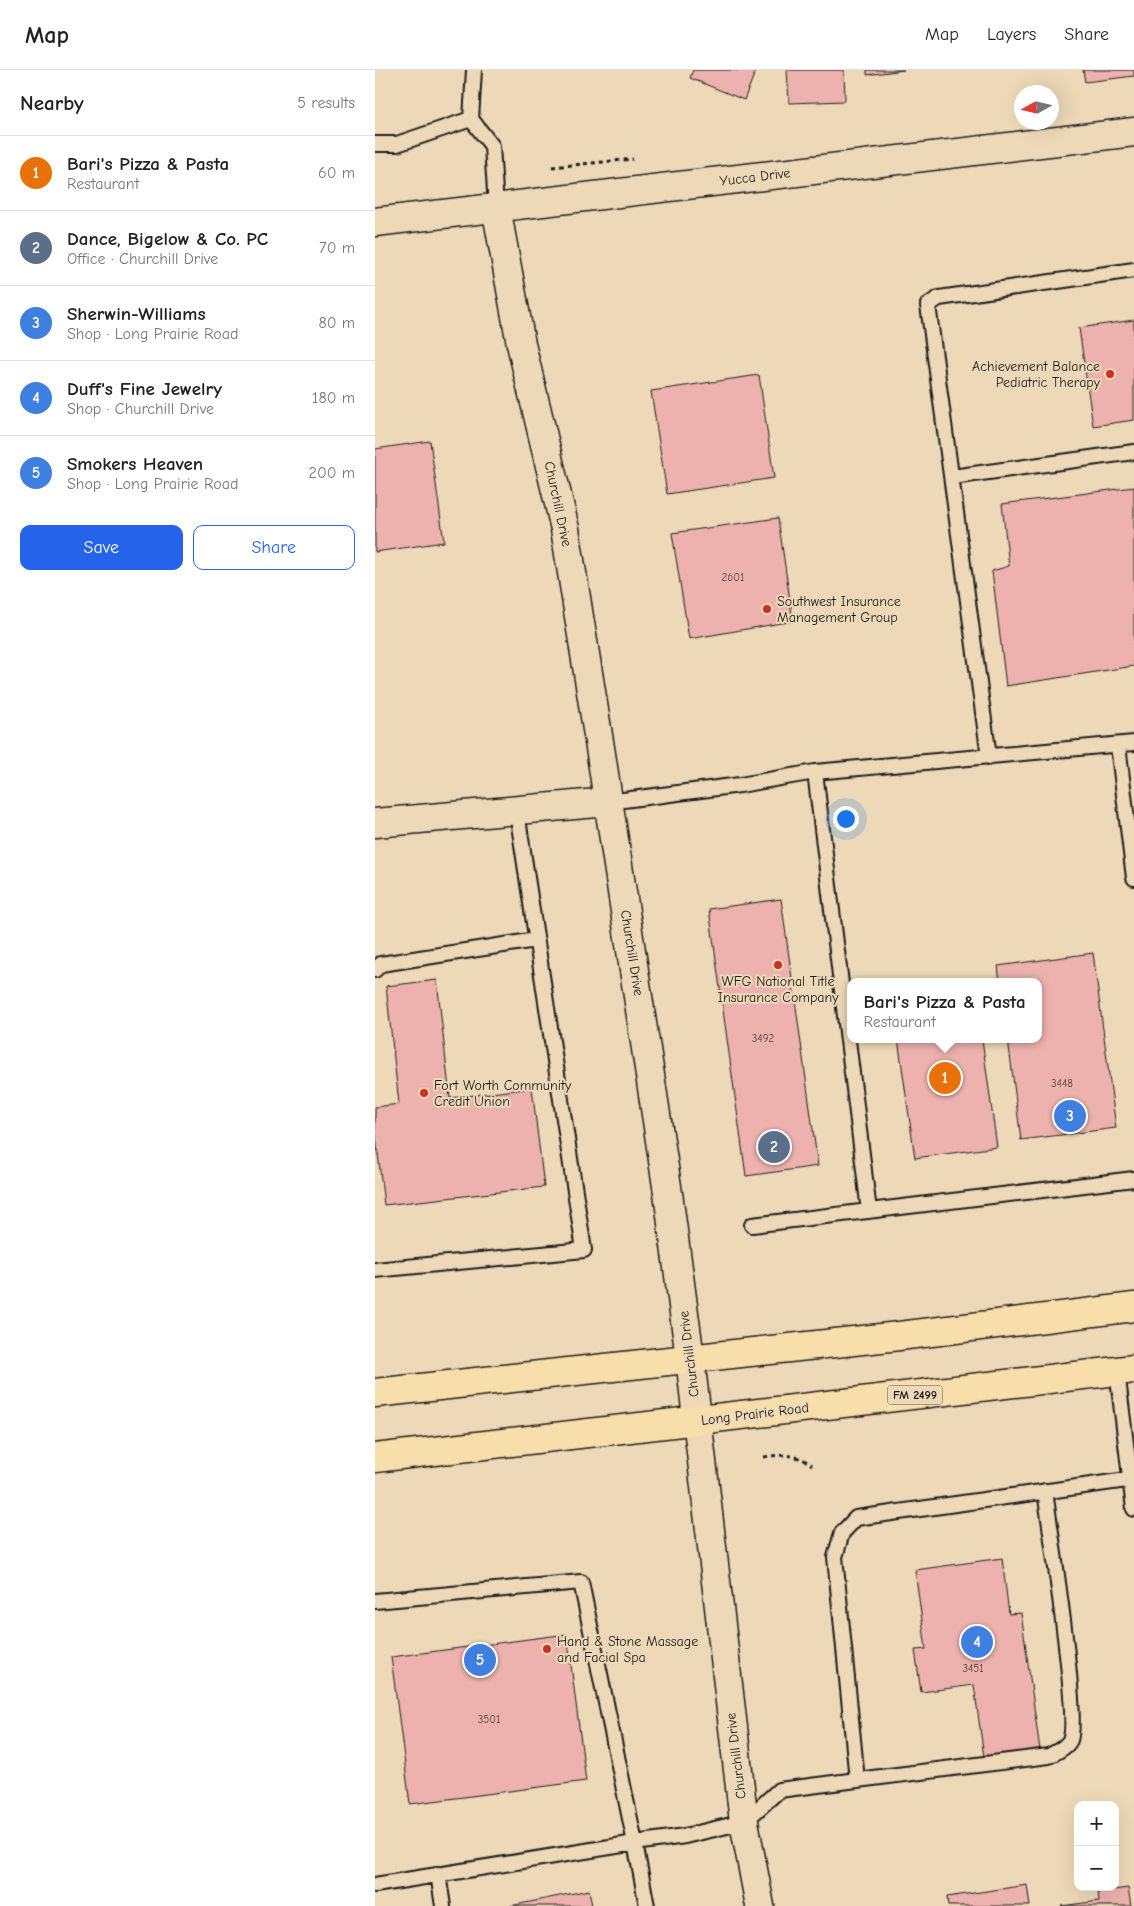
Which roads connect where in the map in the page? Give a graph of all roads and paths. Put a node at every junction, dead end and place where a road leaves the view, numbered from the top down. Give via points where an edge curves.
1 (474, 70) edge
2 (471, 119) junction
3 (1134, 132) edge
4 (375, 144) edge
5 (496, 207) junction
6 (375, 222) edge
7 (1134, 270) edge
8 (1134, 452) edge
9 (952, 477) junction
10 (1134, 743) edge
11 (1118, 745) junction
12 (989, 756) junction
13 (815, 772) junction
14 (608, 802) junction
15 (517, 812) junction
16 (375, 823) edge
17 (1134, 878) edge
18 (535, 940) junction
19 (375, 970) edge
20 (847, 1032) edge
21 (848, 1043) edge
22 (1134, 1179) edge
23 (869, 1211) junction
24 (752, 1225) dead end
25 (375, 1270) edge
26 (1134, 1307) edge
27 (691, 1358) junction
28 (1125, 1370) edge
29 (375, 1393) edge
30 (697, 1421) junction
31 (764, 1457) dead end
32 (375, 1458) edge
33 (813, 1465) dead end
34 (1132, 1479) edge
35 (1045, 1491) junction
36 (1134, 1509) edge
37 (375, 1602) edge
38 (857, 1780) junction
39 (744, 1822) junction
40 (635, 1843) junction
41 (438, 1874) junction
42 (375, 1884) edge
43 (443, 1906) edge
44 (647, 1906) edge
45 (760, 1906) edge

1 - 2 lane
2 - 4 lane via 397,144
2 - 5 lane via 493,146
3 - 5 street, Yucca Drive
5 - 6 street, Yucca Drive
5 - 14 street, Churchill Drive via 521,344 565,529
7 - 9 lane via 939,298 929,305
8 - 9 lane
9 - 12 lane
10 - 11 lane
11 - 12 lane
11 - 17 lane
12 - 13 lane
13 - 14 lane
13 - 20 lane
14 - 15 street
14 - 27 street, Churchill Drive
15 - 16 street via 439,815
15 - 18 lane
18 - 19 lane via 381,964
18 - 25 lane via 584,1250
21 - 23 lane
22 - 23 lane
23 - 24 lane
26 - 27 main road
27 - 29 main road
27 - 30 street, Churchill Drive
28 - 30 main road, Long Prairie Road / FM 2499
28 - 34 lane
30 - 32 main road, Long Prairie Road / FM 2499
30 - 39 street, Churchill Drive
31 - 33 path via 793,1456
34 - 35 lane
34 - 36 lane
35 - 38 lane via 856,1518 842,1532 835,1557
35 - 38 lane via 1072,1704 1070,1740 1049,1756
37 - 40 lane via 581,1582
38 - 39 lane via 779,1790
39 - 40 lane via 685,1836
39 - 45 street, Churchill Drive
40 - 41 lane
40 - 44 lane
41 - 42 lane
41 - 43 lane

